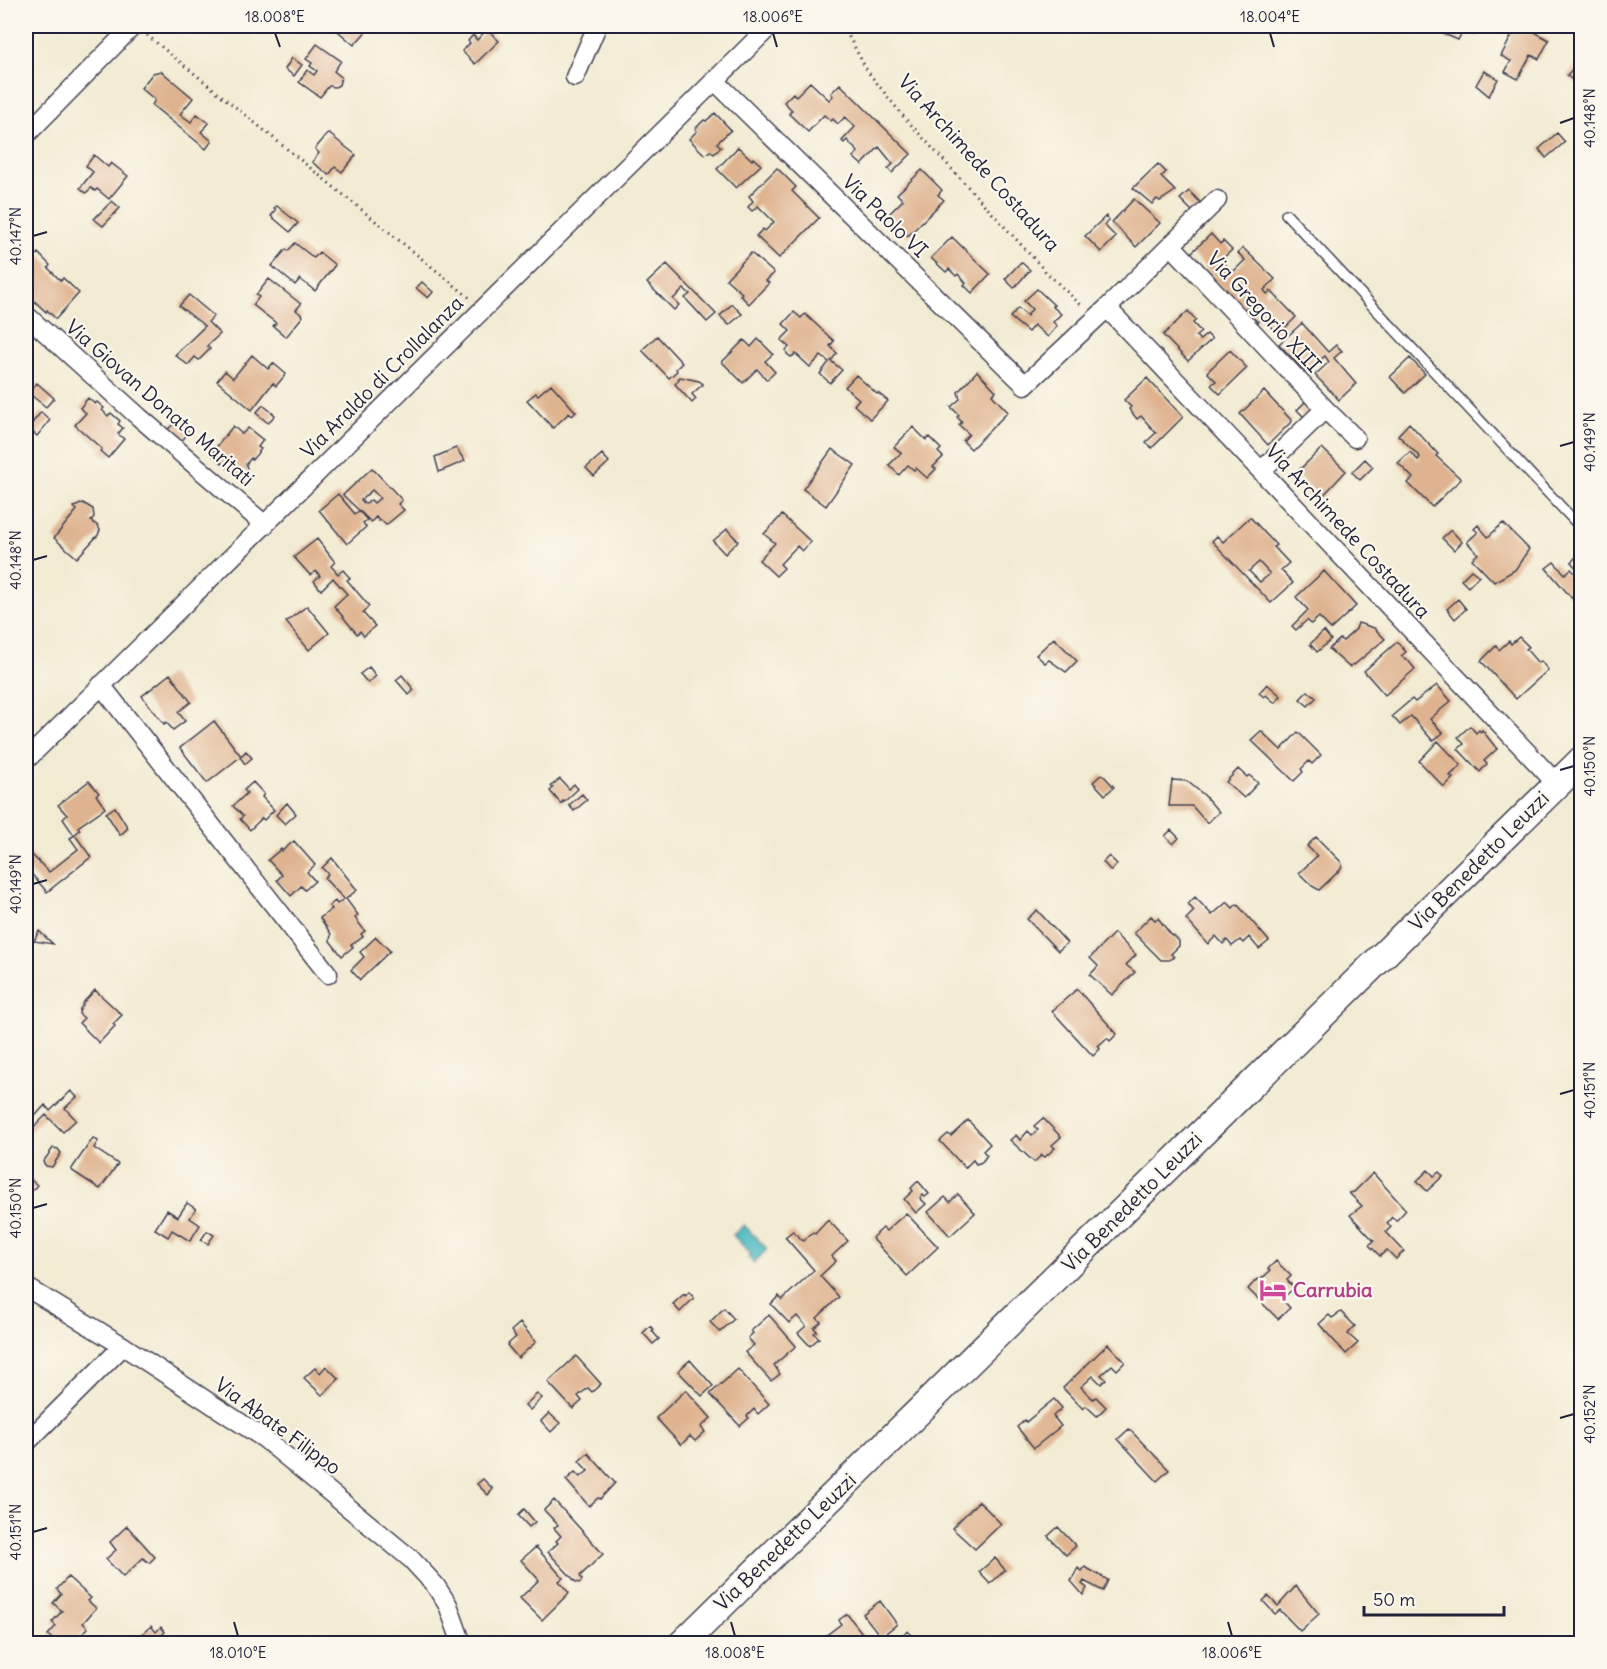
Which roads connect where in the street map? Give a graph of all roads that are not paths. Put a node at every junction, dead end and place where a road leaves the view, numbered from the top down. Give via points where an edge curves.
1 (597, 26) edge
2 (770, 26) edge
3 (139, 29) edge
4 (575, 76) dead end
5 (714, 80) junction
6 (26, 135) edge
7 (1217, 200) dead end
8 (1286, 214) dead end
9 (1171, 245) junction
10 (1101, 314) junction
11 (26, 315) edge
12 (1325, 410) junction
13 (1355, 438) dead end
14 (1261, 471) junction
15 (265, 525) junction
16 (1581, 529) edge
17 (101, 685) junction
18 (26, 760) edge
19 (1581, 760) edge
20 (1557, 784) junction
21 (328, 974) dead end
22 (26, 1287) edge
23 (123, 1346) junction
24 (26, 1443) edge
25 (462, 1644) edge
26 (682, 1644) edge

1 - 4 street
2 - 5 street, Via Araldo di Crollalanza
3 - 6 street
5 - 10 street, Via Paolo VI via 1025,385
5 - 15 street, Via Araldo di Crollalanza
7 - 9 street
8 - 16 lane
9 - 10 street
9 - 12 street, Via Gregorio XIII
10 - 14 street, Via Archimede Costadura
11 - 15 street, Via Giovan Donato Maritati
12 - 13 street, Via Gregorio XIII
12 - 14 street
14 - 20 street, Via Archimede Costadura
15 - 17 street, Via Araldo di Crollalanza
17 - 18 street, Via Araldo di Crollalanza
17 - 21 street
19 - 20 street, Via Benedetto Leuzzi
20 - 26 street, Via Benedetto Leuzzi
22 - 23 street, Via Abate Filippo
23 - 24 street
23 - 25 street, Via Abate Filippo via 265,1439 411,1559 448,1605

